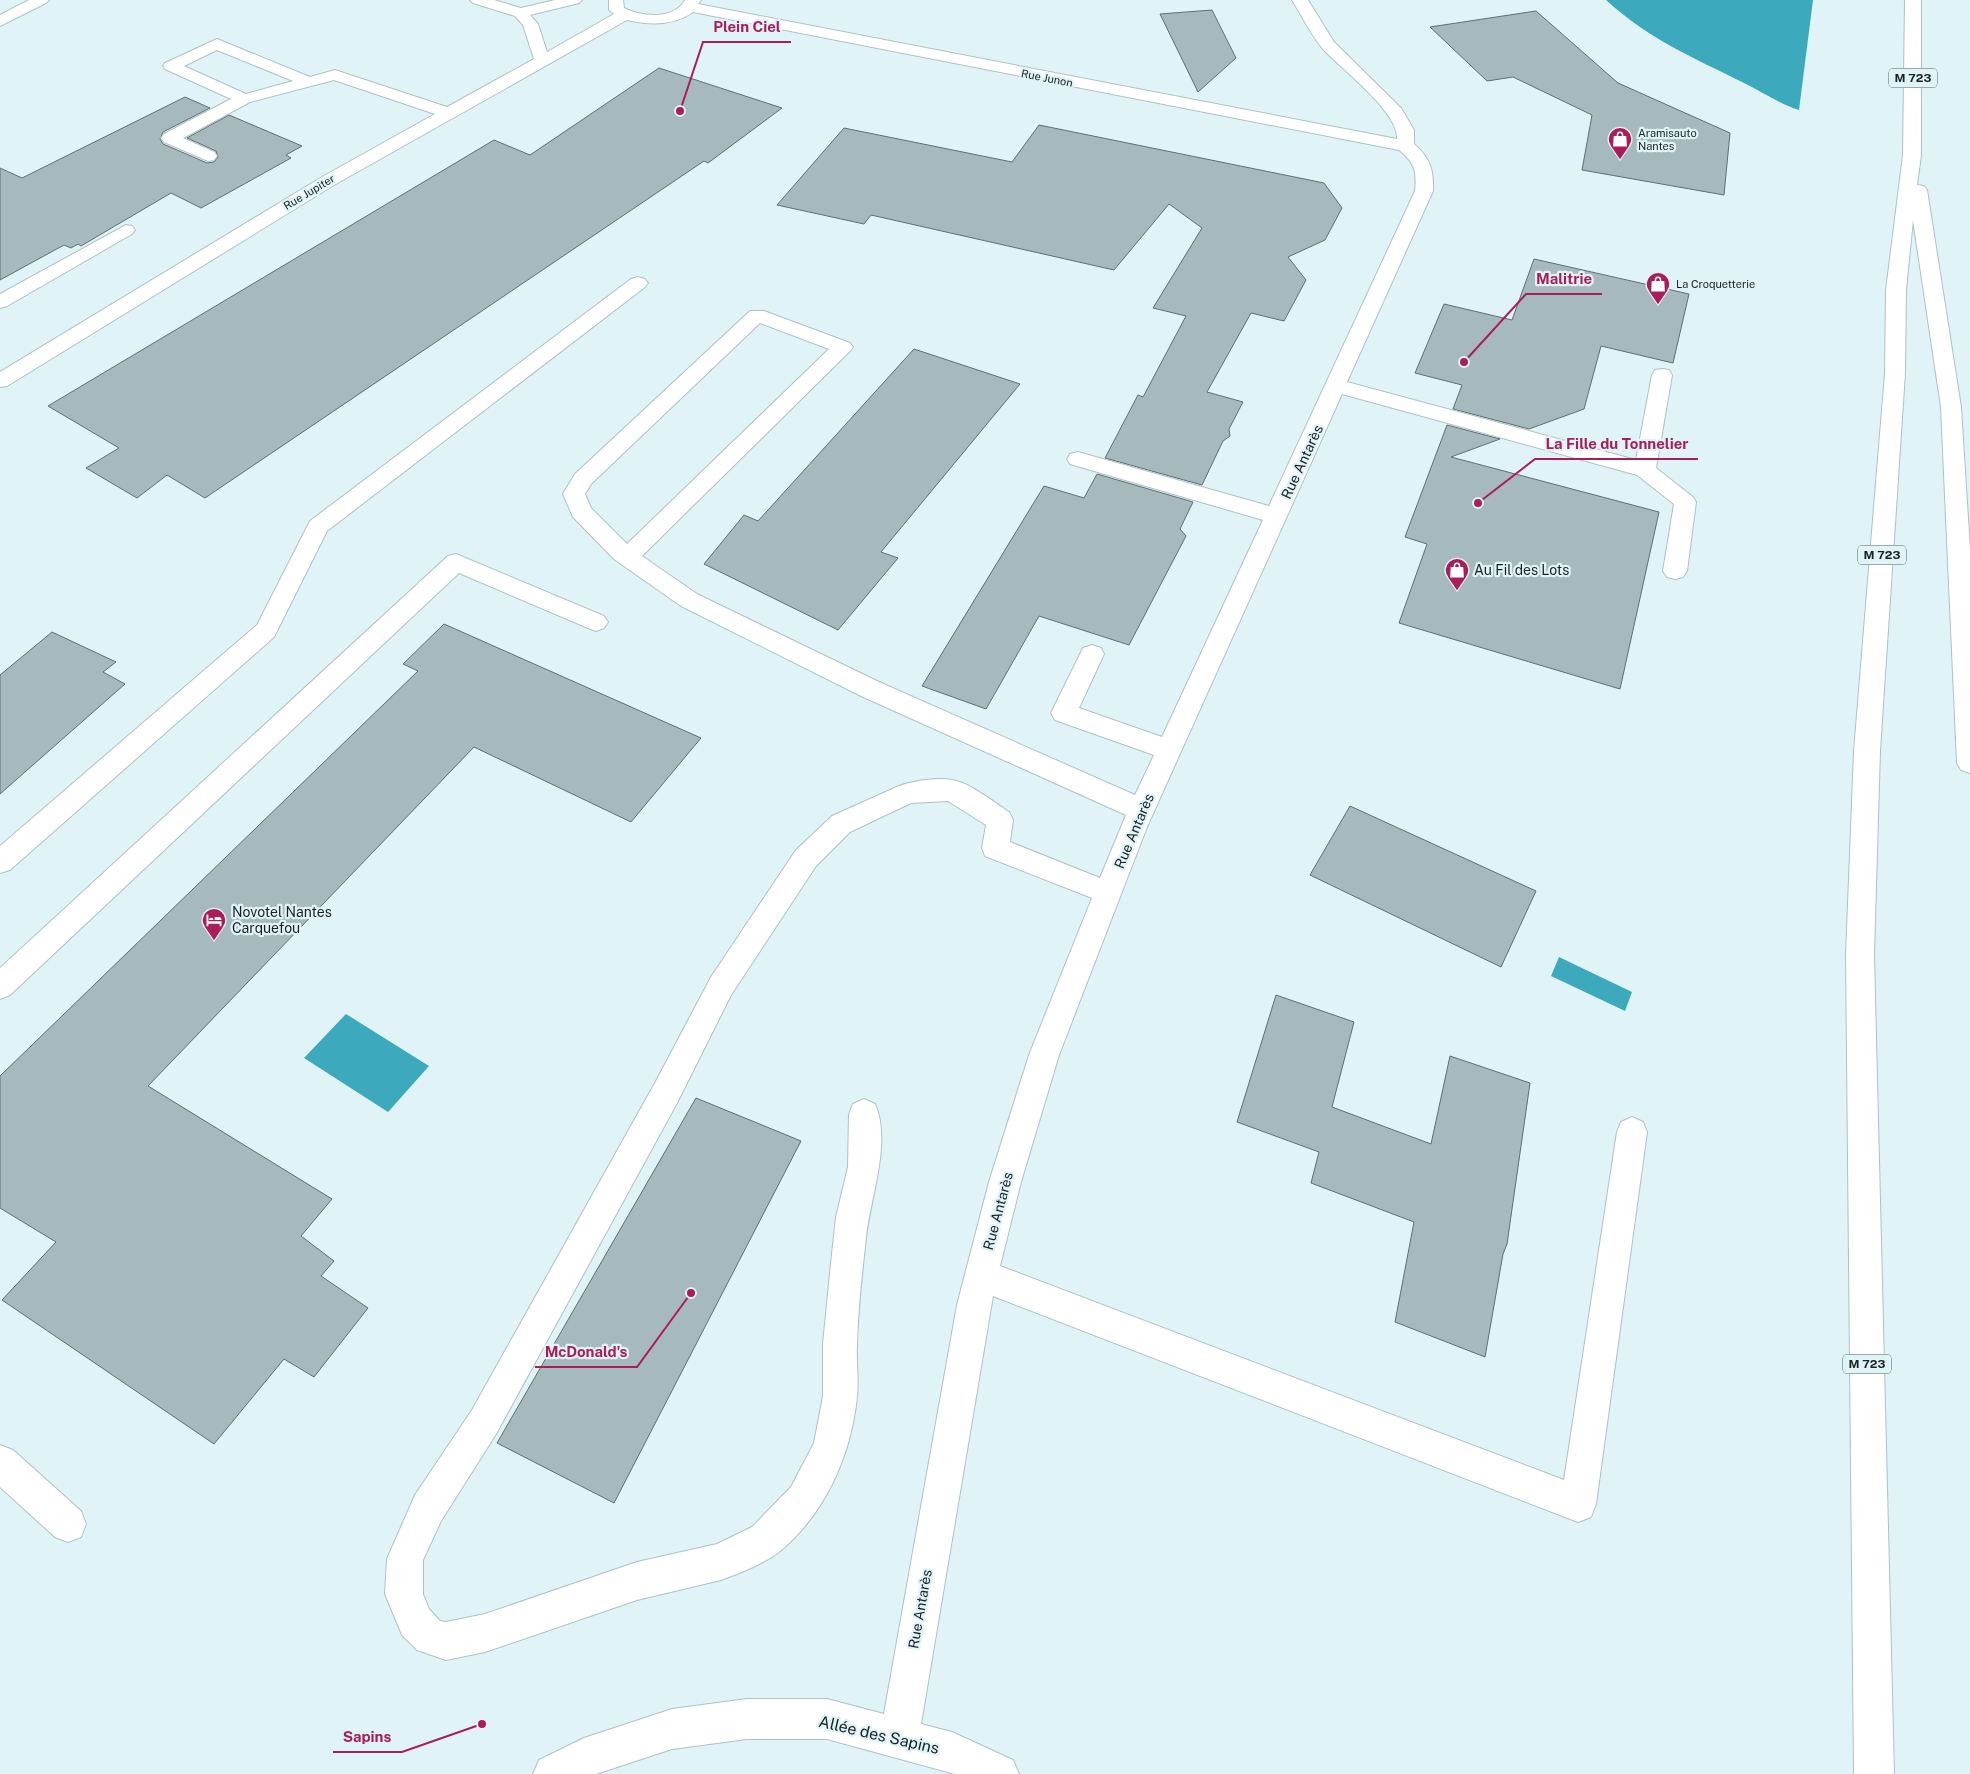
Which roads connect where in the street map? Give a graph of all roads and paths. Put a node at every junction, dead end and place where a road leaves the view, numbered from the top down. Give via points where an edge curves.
1 (41, 0) edge
2 (478, 0) edge
3 (574, 0) edge
4 (1300, 0) edge
5 (1913, 0) edge
6 (691, 4) edge
7 (620, 7) edge
8 (520, 13) junction
9 (0, 21) edge
10 (543, 60) junction
11 (309, 82) junction
12 (244, 98) junction
13 (448, 113) junction
14 (1405, 146) junction
15 (1912, 155) junction
16 (208, 156) dead end
17 (126, 230) dead end
18 (638, 283) dead end
19 (0, 302) edge
20 (4, 375) edge
21 (1662, 376) dead end
22 (1337, 386) junction
23 (1078, 459) dead end
24 (1645, 470) junction
25 (1277, 516) junction
26 (627, 557) junction
27 (1675, 570) dead end
28 (596, 622) dead end
29 (1092, 654) dead end
30 (1170, 750) junction
31 (1970, 763) edge
32 (1142, 810) junction
33 (0, 862) edge
34 (1109, 893) junction
35 (0, 986) edge
36 (864, 1114) dead end
37 (1632, 1132) dead end
38 (982, 1275) junction
39 (0, 1463) edge
40 (68, 1524) dead end
41 (898, 1738) junction
42 (553, 1774) edge
43 (999, 1774) edge
44 (1874, 1774) edge

1 - 9 street
2 - 8 street
3 - 8 street
4 - 14 street via 1328,45 1395,112 1406,130
5 - 15 street, M 723
6 - 7 street via 674,16 644,20
6 - 14 street, Rue Junon
7 - 10 street, Rue Jupiter
8 - 10 street via 530,24
10 - 13 street, Rue Jupiter
11 - 12 street
11 - 12 street via 217,44 172,66
11 - 13 street via 335,75
12 - 16 street via 170,138
13 - 20 street, Rue Jupiter
14 - 22 street, Rue Antarès via 1421,159 1426,171 1424,191
15 - 31 street, M 723 via 1951,407
15 - 44 street, M 723 via 1896,290 1895,373 1867,751 1860,955
17 - 19 street
18 - 33 street via 318,526 266,631
21 - 24 street
22 - 24 street
22 - 25 street, Rue Antarès
23 - 25 street
24 - 27 street via 1685,502
25 - 30 street, Rue Antarès
26 - 26 street via 581,512 574,494 583,479 757,315 843,347
26 - 32 street via 689,600 870,689
28 - 35 street via 456,562
29 - 30 street via 1064,713
30 - 32 street, Rue Antarès
32 - 34 street, Rue Antarès
34 - 36 street via 995,848 1000,820 952,790 908,793 840,824 806,858 721,986 666,1094 489,1413 428,1508 406,1559 404,1594 415,1622 430,1637 446,1641 485,1633 637,1581 721,1562 766,1540 804,1500 831,1447 840,1396 840,1344 847,1263 852,1217 864,1168
34 - 38 street, Rue Antarès via 1044,1055 1005,1182
37 - 38 street via 1578,1504
38 - 41 street, Rue Antarès
39 - 40 street
41 - 42 street, Allée des Sapins via 827,1719 747,1719 672,1729 584,1758
41 - 43 street, Allée des Sapins via 952,1752

